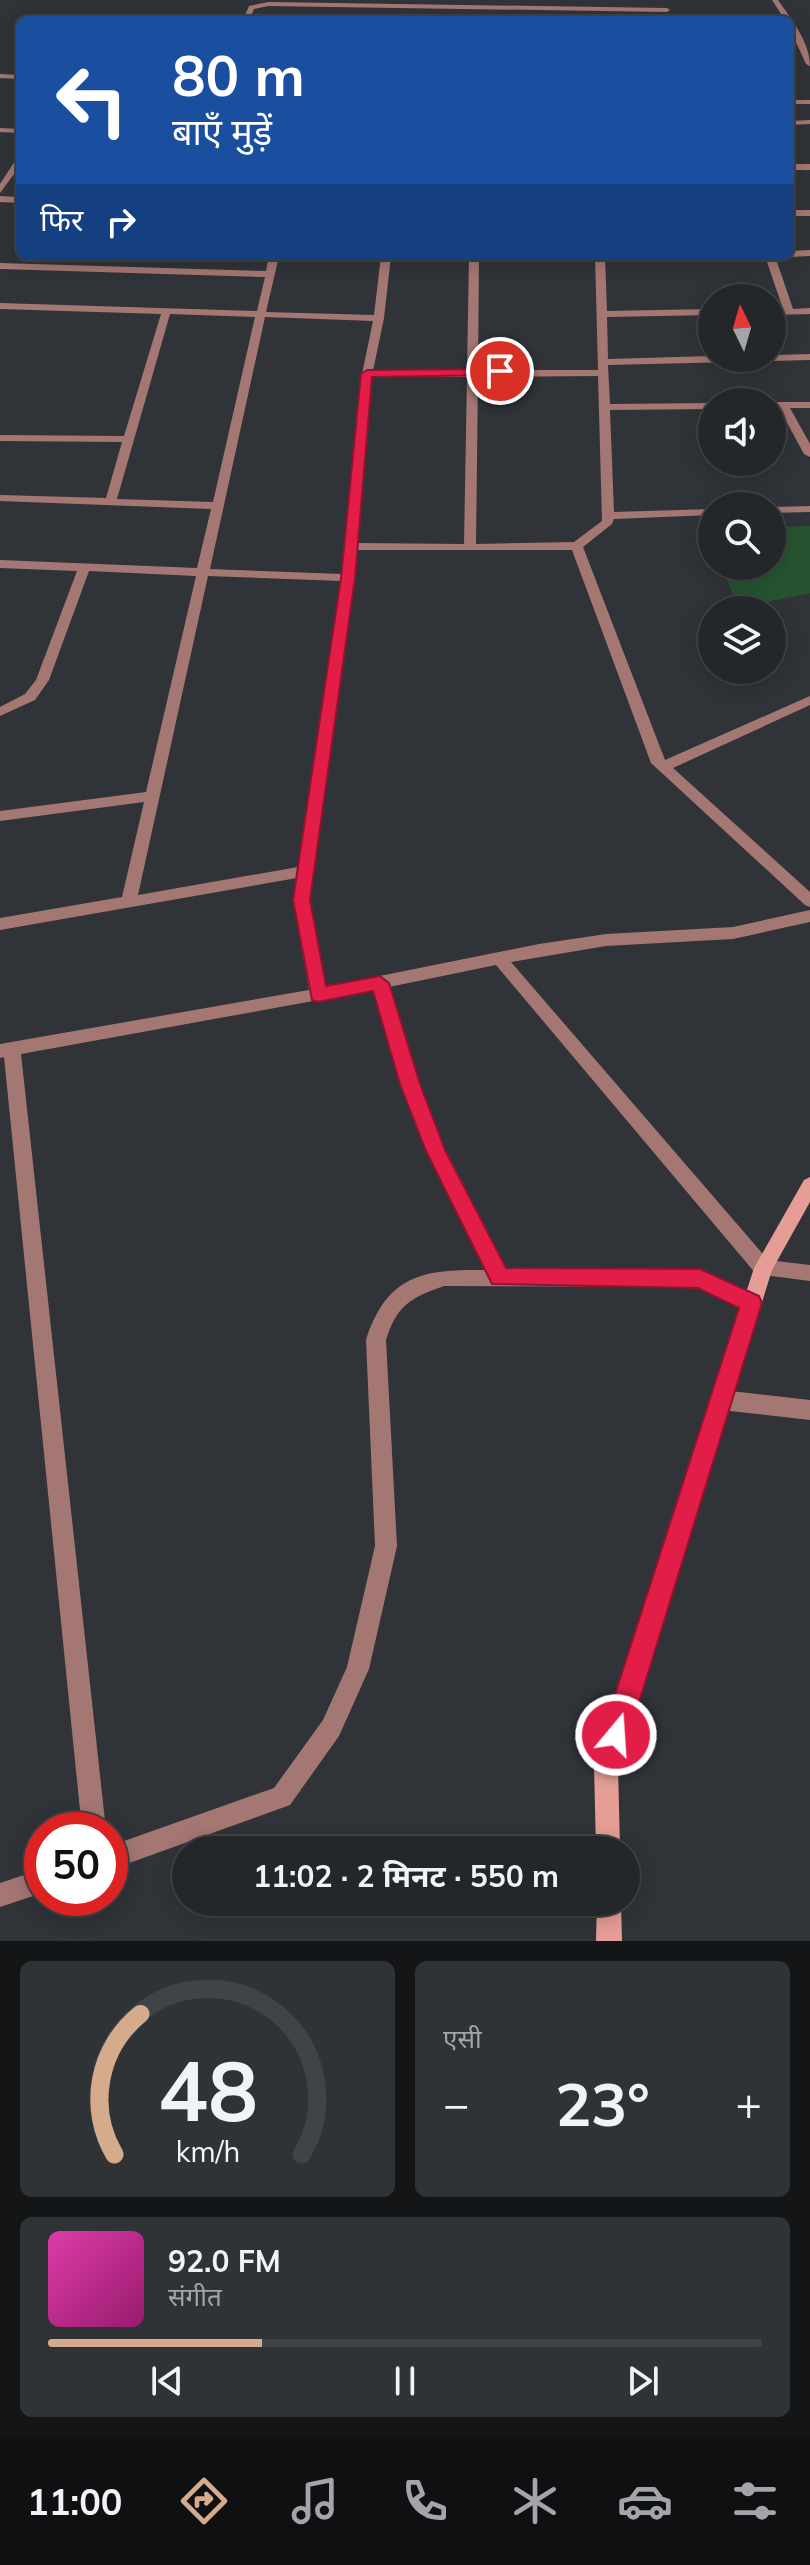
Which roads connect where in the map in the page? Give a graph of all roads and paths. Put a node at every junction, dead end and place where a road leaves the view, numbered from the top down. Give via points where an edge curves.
1 (666, 0) edge
2 (331, 3) edge
3 (392, 4) edge
4 (595, 4) edge
5 (379, 7) junction
6 (527, 9) junction
7 (667, 10) junction
8 (247, 16) edge
9 (377, 16) edge
10 (526, 16) edge
11 (669, 16) edge
12 (794, 30) edge
13 (808, 56) edge
14 (810, 64) edge
15 (16, 166) edge
16 (0, 190) edge
17 (183, 260) edge
18 (273, 260) edge
19 (386, 260) edge
20 (474, 260) edge
21 (600, 260) edge
22 (771, 260) edge
23 (0, 266) edge
24 (179, 271) junction
25 (268, 274) junction
26 (0, 306) edge
27 (786, 311) edge
28 (789, 311) junction
29 (810, 311) edge
30 (166, 312) junction
31 (698, 312) edge
32 (601, 314) junction
33 (258, 315) junction
34 (379, 318) junction
35 (810, 357) edge
36 (786, 358) edge
37 (698, 362) edge
38 (603, 367) junction
39 (474, 371) junction
40 (367, 374) junction
41 (786, 405) edge
42 (810, 405) edge
43 (698, 406) edge
44 (604, 407) junction
45 (786, 417) edge
46 (0, 438) edge
47 (129, 439) junction
48 (810, 454) edge
49 (0, 498) edge
50 (111, 500) junction
51 (218, 506) junction
52 (810, 509) edge
53 (786, 510) edge
54 (698, 513) edge
55 (608, 516) junction
56 (351, 546) junction
57 (577, 546) junction
58 (470, 548) junction
59 (0, 564) edge
60 (84, 568) junction
61 (203, 574) junction
62 (348, 578) junction
63 (810, 700) edge
64 (0, 712) edge
65 (663, 767) junction
66 (152, 796) junction
67 (0, 816) edge
68 (305, 871) junction
69 (810, 901) edge
70 (128, 903) junction
71 (810, 916) edge
72 (0, 924) edge
73 (499, 958) junction
74 (380, 983) junction
75 (318, 995) junction
76 (6, 1050) edge
77 (810, 1185) edge
78 (763, 1268) junction
79 (810, 1273) edge
80 (499, 1277) junction
81 (751, 1303) junction
82 (721, 1400) junction
83 (810, 1410) edge
84 (92, 1812) edge
85 (608, 1836) edge
86 (128, 1852) edge
87 (24, 1887) edge
88 (0, 1895) edge
89 (609, 1916) edge
90 (609, 1941) edge

1 - 7 street
2 - 5 street
2 - 8 street via 256,6
3 - 5 street
3 - 6 street
4 - 6 street
4 - 7 street
5 - 9 street
6 - 10 street
7 - 11 street
12 - 13 street
13 - 14 street
15 - 16 street
17 - 24 street
18 - 25 street
19 - 34 street
20 - 39 street
21 - 32 street
22 - 28 street
23 - 24 street
24 - 25 street
25 - 33 street
26 - 30 street
27 - 28 street
28 - 29 street
30 - 33 street
30 - 47 street
31 - 32 street
32 - 38 street
33 - 34 street
33 - 51 street
34 - 40 street
35 - 36 street
37 - 38 street
38 - 39 street
38 - 44 street
39 - 40 street
39 - 58 street
40 - 56 street
41 - 42 street
43 - 44 street
44 - 55 street
45 - 48 street
46 - 47 street
47 - 50 street
49 - 50 street
50 - 51 street
51 - 61 street
52 - 53 street
54 - 55 street
55 - 57 street via 608,522
56 - 58 street
56 - 62 street
57 - 58 street
57 - 65 street
59 - 60 street
60 - 61 street
60 - 64 street via 42,680 30,697
61 - 62 street
61 - 66 street
62 - 68 street
63 - 65 street
65 - 69 street
66 - 67 street
66 - 70 street
68 - 70 street
68 - 75 street via 301,900
70 - 72 street
71 - 73 street via 733,933 606,940
73 - 74 street
73 - 78 street
74 - 75 street
74 - 80 street via 436,1151
75 - 76 street
76 - 84 street
77 - 78 main road
78 - 79 street
78 - 81 main road
80 - 81 street via 700,1279
80 - 86 street via 444,1278 411,1289 384,1309 376,1340 386,1546 358,1669 331,1728 282,1797
81 - 82 main road
82 - 83 street
82 - 85 main road via 606,1765
87 - 88 street
89 - 90 main road

